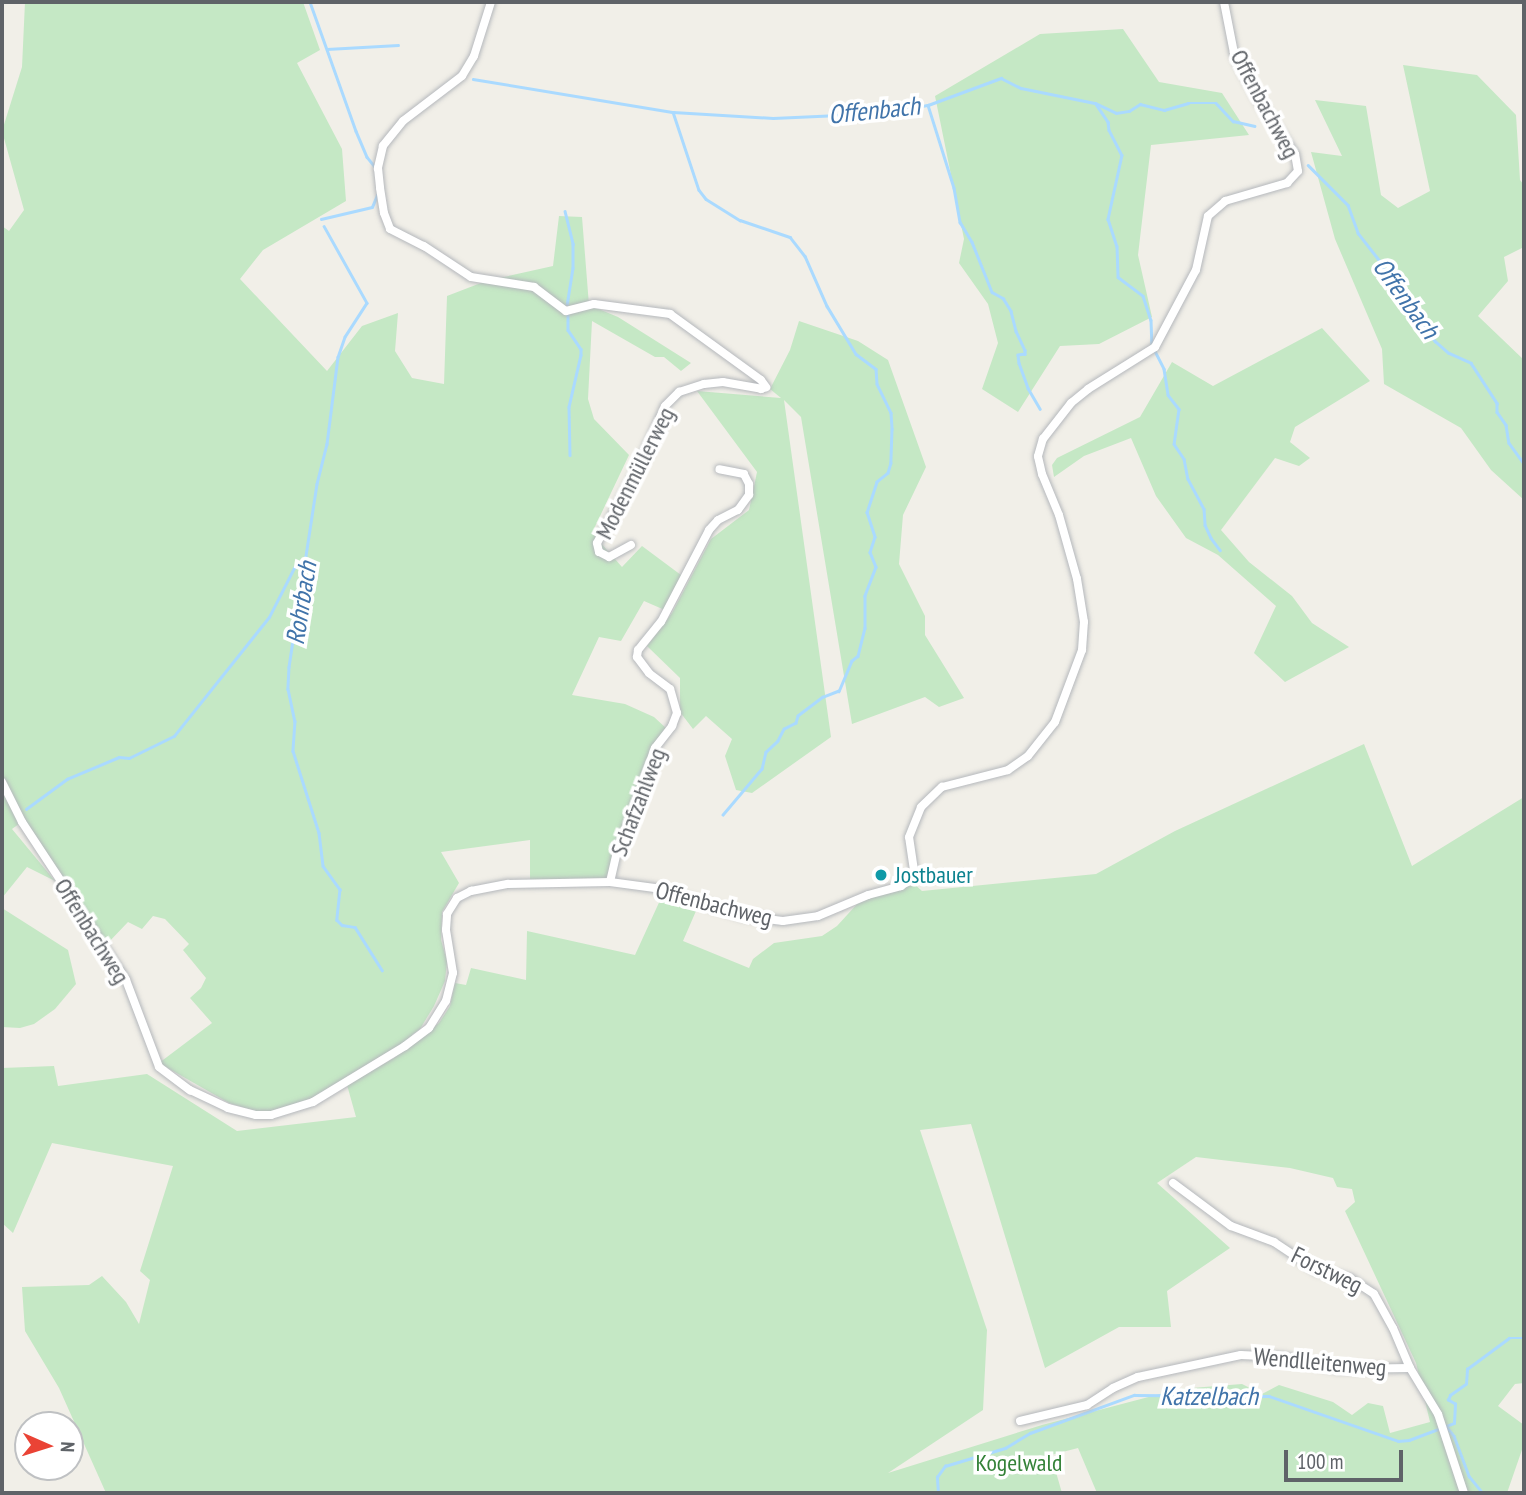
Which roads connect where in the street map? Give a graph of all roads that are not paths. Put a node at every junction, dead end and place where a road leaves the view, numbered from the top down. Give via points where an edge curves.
1 (491, 2) edge
2 (1224, 2) edge
3 (719, 470) dead end
4 (631, 545) dead end
5 (2, 782) edge
6 (610, 882) junction
7 (1173, 1183) dead end
8 (1410, 1368) junction
9 (1020, 1421) dead end
10 (1464, 1493) edge

1 - 4 street, Modenmüllerweg via 474,56 462,76 403,121 383,146 378,168 390,229 471,277 534,287 566,311 594,304 670,314 766,384 761,389 732,382 704,384 679,392 665,406 597,543 598,552 609,557
2 - 6 street, Offenbachweg via 1241,68 1295,154 1298,171 1287,183 1225,201 1208,215 1196,270 1155,347 1088,389 1043,439 1038,456 1042,474 1059,515 1084,622 1082,650 1055,722 1017,766 961,779 930,797 910,828 915,877 818,916 782,920 743,916 655,888
3 - 6 street, Schafzahlweg via 744,474 749,495 738,510 709,530 661,622 638,650 637,657 649,673 670,689 677,713 655,748
5 - 6 street, Offenbachweg via 22,822 127,980 159,1067 190,1090 256,1115 313,1102 429,1028 446,1001 453,967 445,922 462,894 508,884
7 - 8 street, Forstweg via 1231,1226 1274,1242 1316,1270 1364,1285 1380,1302
8 - 9 street, Wendlleitenweg via 1339,1368 1283,1357 1241,1355 1138,1377 1087,1405
8 - 10 street, Wendlleitenweg via 1438,1414

